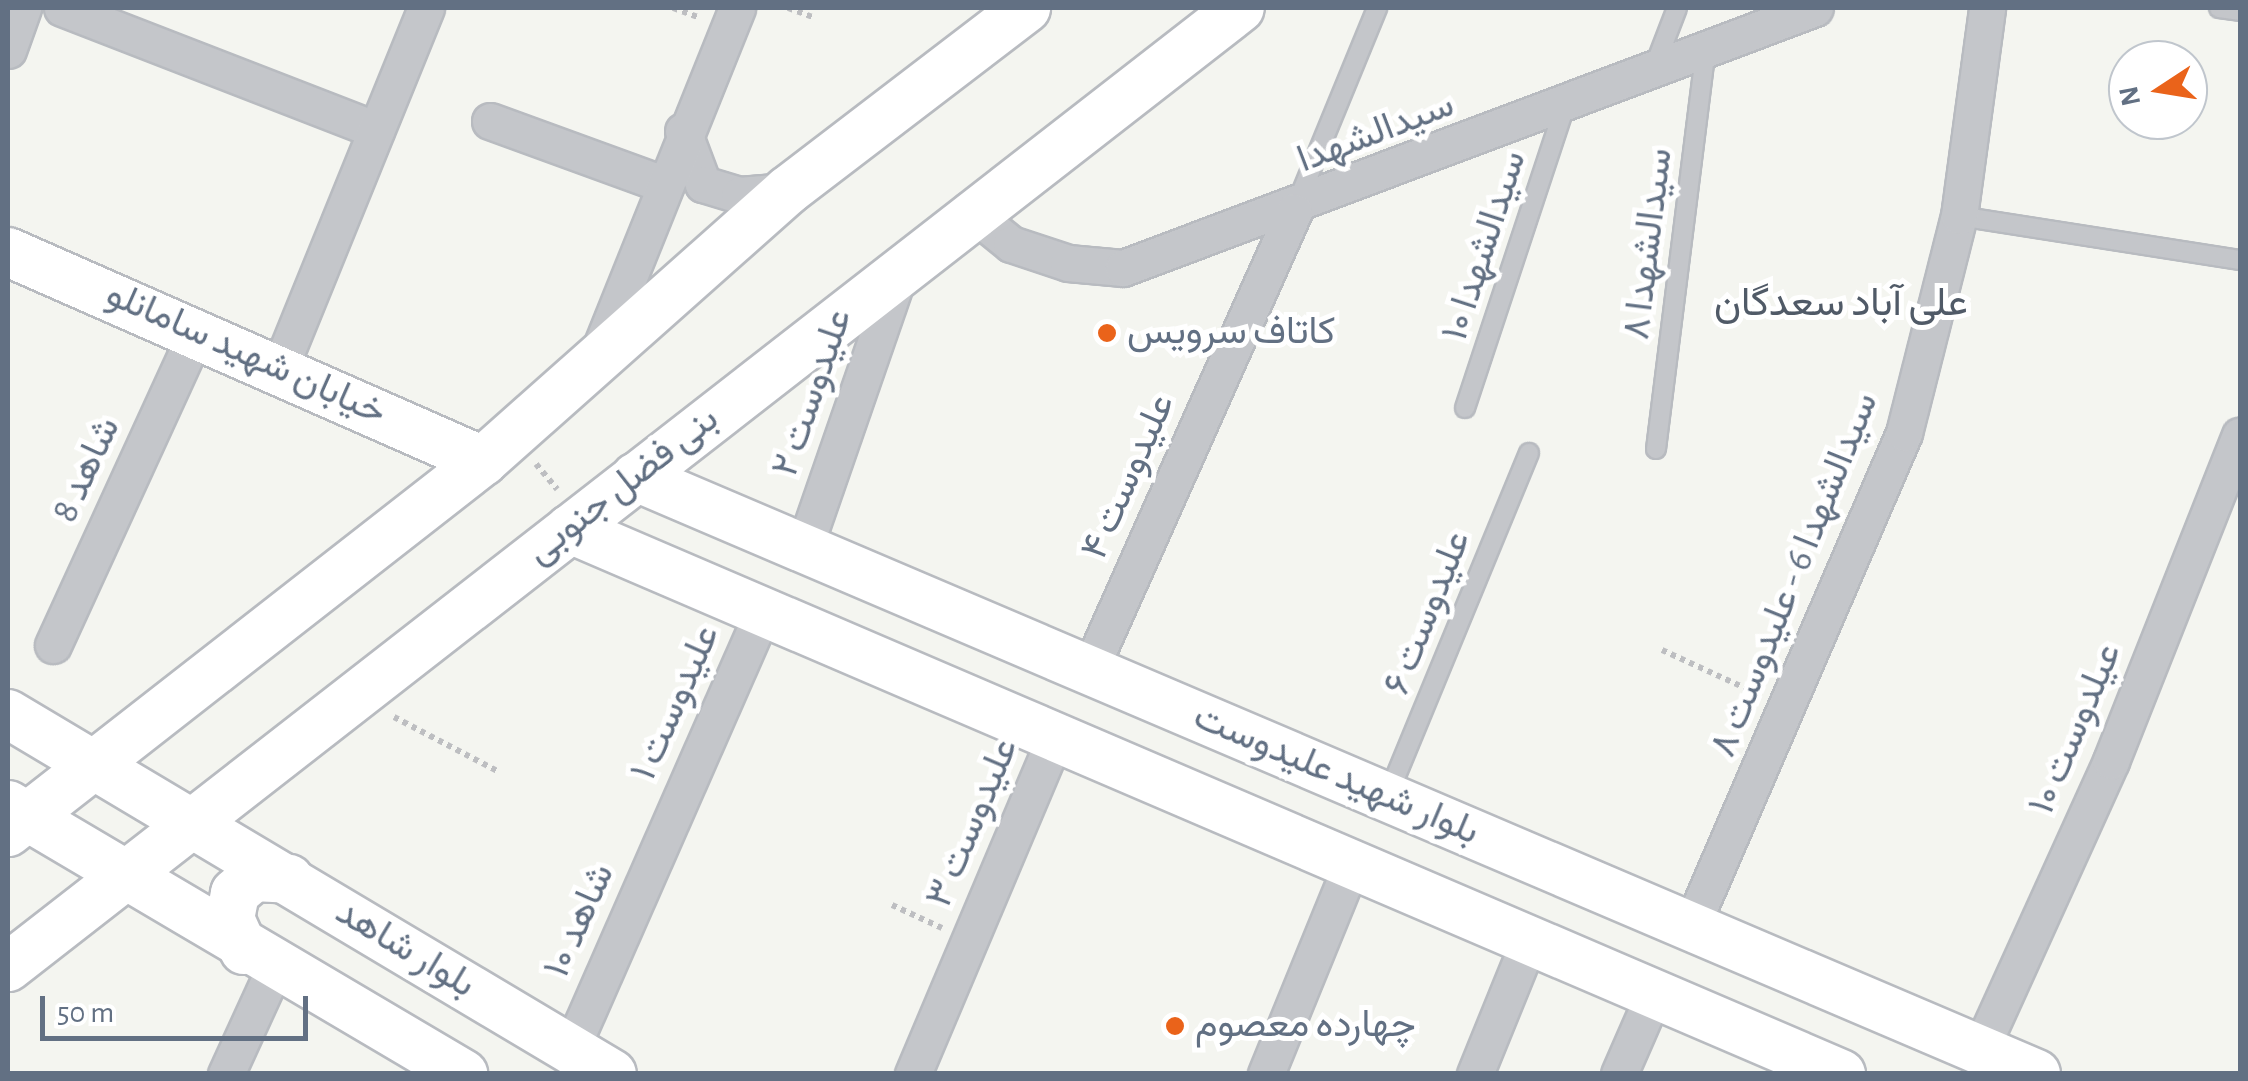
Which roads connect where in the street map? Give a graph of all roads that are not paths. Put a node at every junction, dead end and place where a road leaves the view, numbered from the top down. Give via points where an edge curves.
1 (24, 8) edge
2 (62, 8) edge
3 (426, 8) edge
4 (737, 8) edge
5 (1026, 8) edge
6 (1240, 8) edge
7 (1378, 8) edge
8 (1677, 8) edge
9 (1815, 8) edge
10 (1987, 8) edge
11 (2219, 8) edge
12 (2240, 11) edge
13 (1706, 47) junction
14 (8, 50) edge
15 (1654, 69) junction
16 (1566, 105) junction
17 (490, 122) dead end
18 (376, 130) junction
19 (683, 131) junction
20 (663, 184) junction
21 (787, 191) junction
22 (969, 210) junction
23 (1294, 211) junction
24 (1960, 216) junction
25 (8, 252) edge
26 (2240, 260) edge
27 (901, 264) junction
28 (198, 329) junction
29 (281, 365) junction
30 (592, 369) junction
31 (1465, 408) dead end
32 (2240, 436) edge
33 (498, 449) junction
34 (1656, 449) dead end
35 (1529, 453) dead end
36 (636, 476) junction
37 (726, 514) junction
38 (576, 524) junction
39 (804, 548) junction
40 (693, 582) junction
41 (762, 613) junction
42 (53, 645) dead end
43 (1090, 669) junction
44 (8, 716) edge
45 (1055, 738) junction
46 (8, 755) edge
47 (99, 761) junction
48 (1387, 797) junction
49 (13, 819) edge
50 (196, 826) junction
51 (668, 828) joint
52 (1351, 866) junction
53 (121, 879) junction
54 (289, 879) junction
55 (1690, 929) junction
56 (1529, 941) junction
57 (259, 958) junction
58 (8, 967) edge
59 (1654, 994) junction
60 (571, 1049) junction
61 (1980, 1050) junction
62 (226, 1074) edge
63 (463, 1074) edge
64 (612, 1074) edge
65 (912, 1074) edge
66 (1266, 1074) edge
67 (1476, 1074) edge
68 (1618, 1074) edge
69 (1841, 1074) edge
70 (2036, 1074) edge

1 - 14 street
2 - 18 street
3 - 18 street
4 - 19 street
5 - 21 main road
6 - 22 main road, بنی فضل جنوبی
7 - 23 lane
8 - 15 lane
9 - 13 street, سیدالشهدا
10 - 24 street, سیدالشهدا 6 - علیدوست ۸
11 - 12 lane
13 - 15 street, سیدالشهدا
13 - 34 lane, سیدالشهدا ۸
15 - 16 street, سیدالشهدا
16 - 23 street, سیدالشهدا
16 - 31 lane, سیدالشهدا ۱۰
17 - 20 street
18 - 29 street
19 - 20 street
19 - 21 street via 703,184 738,196
20 - 30 street
21 - 30 main road
22 - 23 street, سیدالشهدا via 1012,244 1068,264 1123,268
22 - 27 main road, بنی فضل جنوبی
23 - 43 street, علیدوست ۴
24 - 26 lane
24 - 55 street, سیدالشهدا 6 - علیدوست ۸ via 1904,433 1791,709
25 - 28 main road, خیابان شهید سامانلو
27 - 36 main road, بنی فضل جنوبی
27 - 39 street, علیدوست ۲
28 - 29 main road, خیابان شهید سامانلو
28 - 42 street, شاهد 8
29 - 33 main road, خیابان شهید سامانلو
30 - 33 main road
32 - 61 street, عیلدوست ۱۰ via 2111,761
33 - 47 main road
35 - 48 lane, علیدوست ۶
36 - 37 main road, بلوار شهید علیدوست
36 - 38 main road, بنی فضل جنوبی
37 - 39 main road, بلوار شهید علیدوست
37 - 40 main road via 702,522 686,544
38 - 40 main road, بلوار شهید علیدوست
38 - 50 main road, بنی فضل جنوبی
39 - 43 main road, بلوار شهید علیدوست
40 - 41 main road, بلوار شهید علیدوست
41 - 45 main road, بلوار شهید علیدوست
41 - 51 street, علیدوست ۱
43 - 48 main road, بلوار شهید علیدوست
44 - 46 main road
44 - 47 main road
45 - 52 main road, بلوار شهید علیدوست
45 - 65 street, علیدوست ۳
47 - 49 main road
47 - 50 main road, بلوار شاهد
48 - 55 main road, بلوار شهید علیدوست
49 - 53 main road, بلوار شاهد
50 - 53 main road, بنی فضل جنوبی
50 - 54 main road, بلوار شاهد
51 - 60 street, شاهد ۱۰
52 - 56 main road, بلوار شهید علیدوست
52 - 66 street
53 - 57 main road, بلوار شاهد
53 - 58 main road, بنی فضل جنوبی
54 - 57 main road via 254,878 235,894 230,919
54 - 60 main road, بلوار شاهد
55 - 61 main road, بلوار شهید علیدوست
56 - 59 main road, بلوار شهید علیدوست
56 - 67 street
57 - 62 street
57 - 63 main road, بلوار شاهد
59 - 68 street
59 - 69 main road, بلوار شهید علیدوست
60 - 64 main road, بلوار شاهد
61 - 70 main road, بلوار شهید علیدوست

